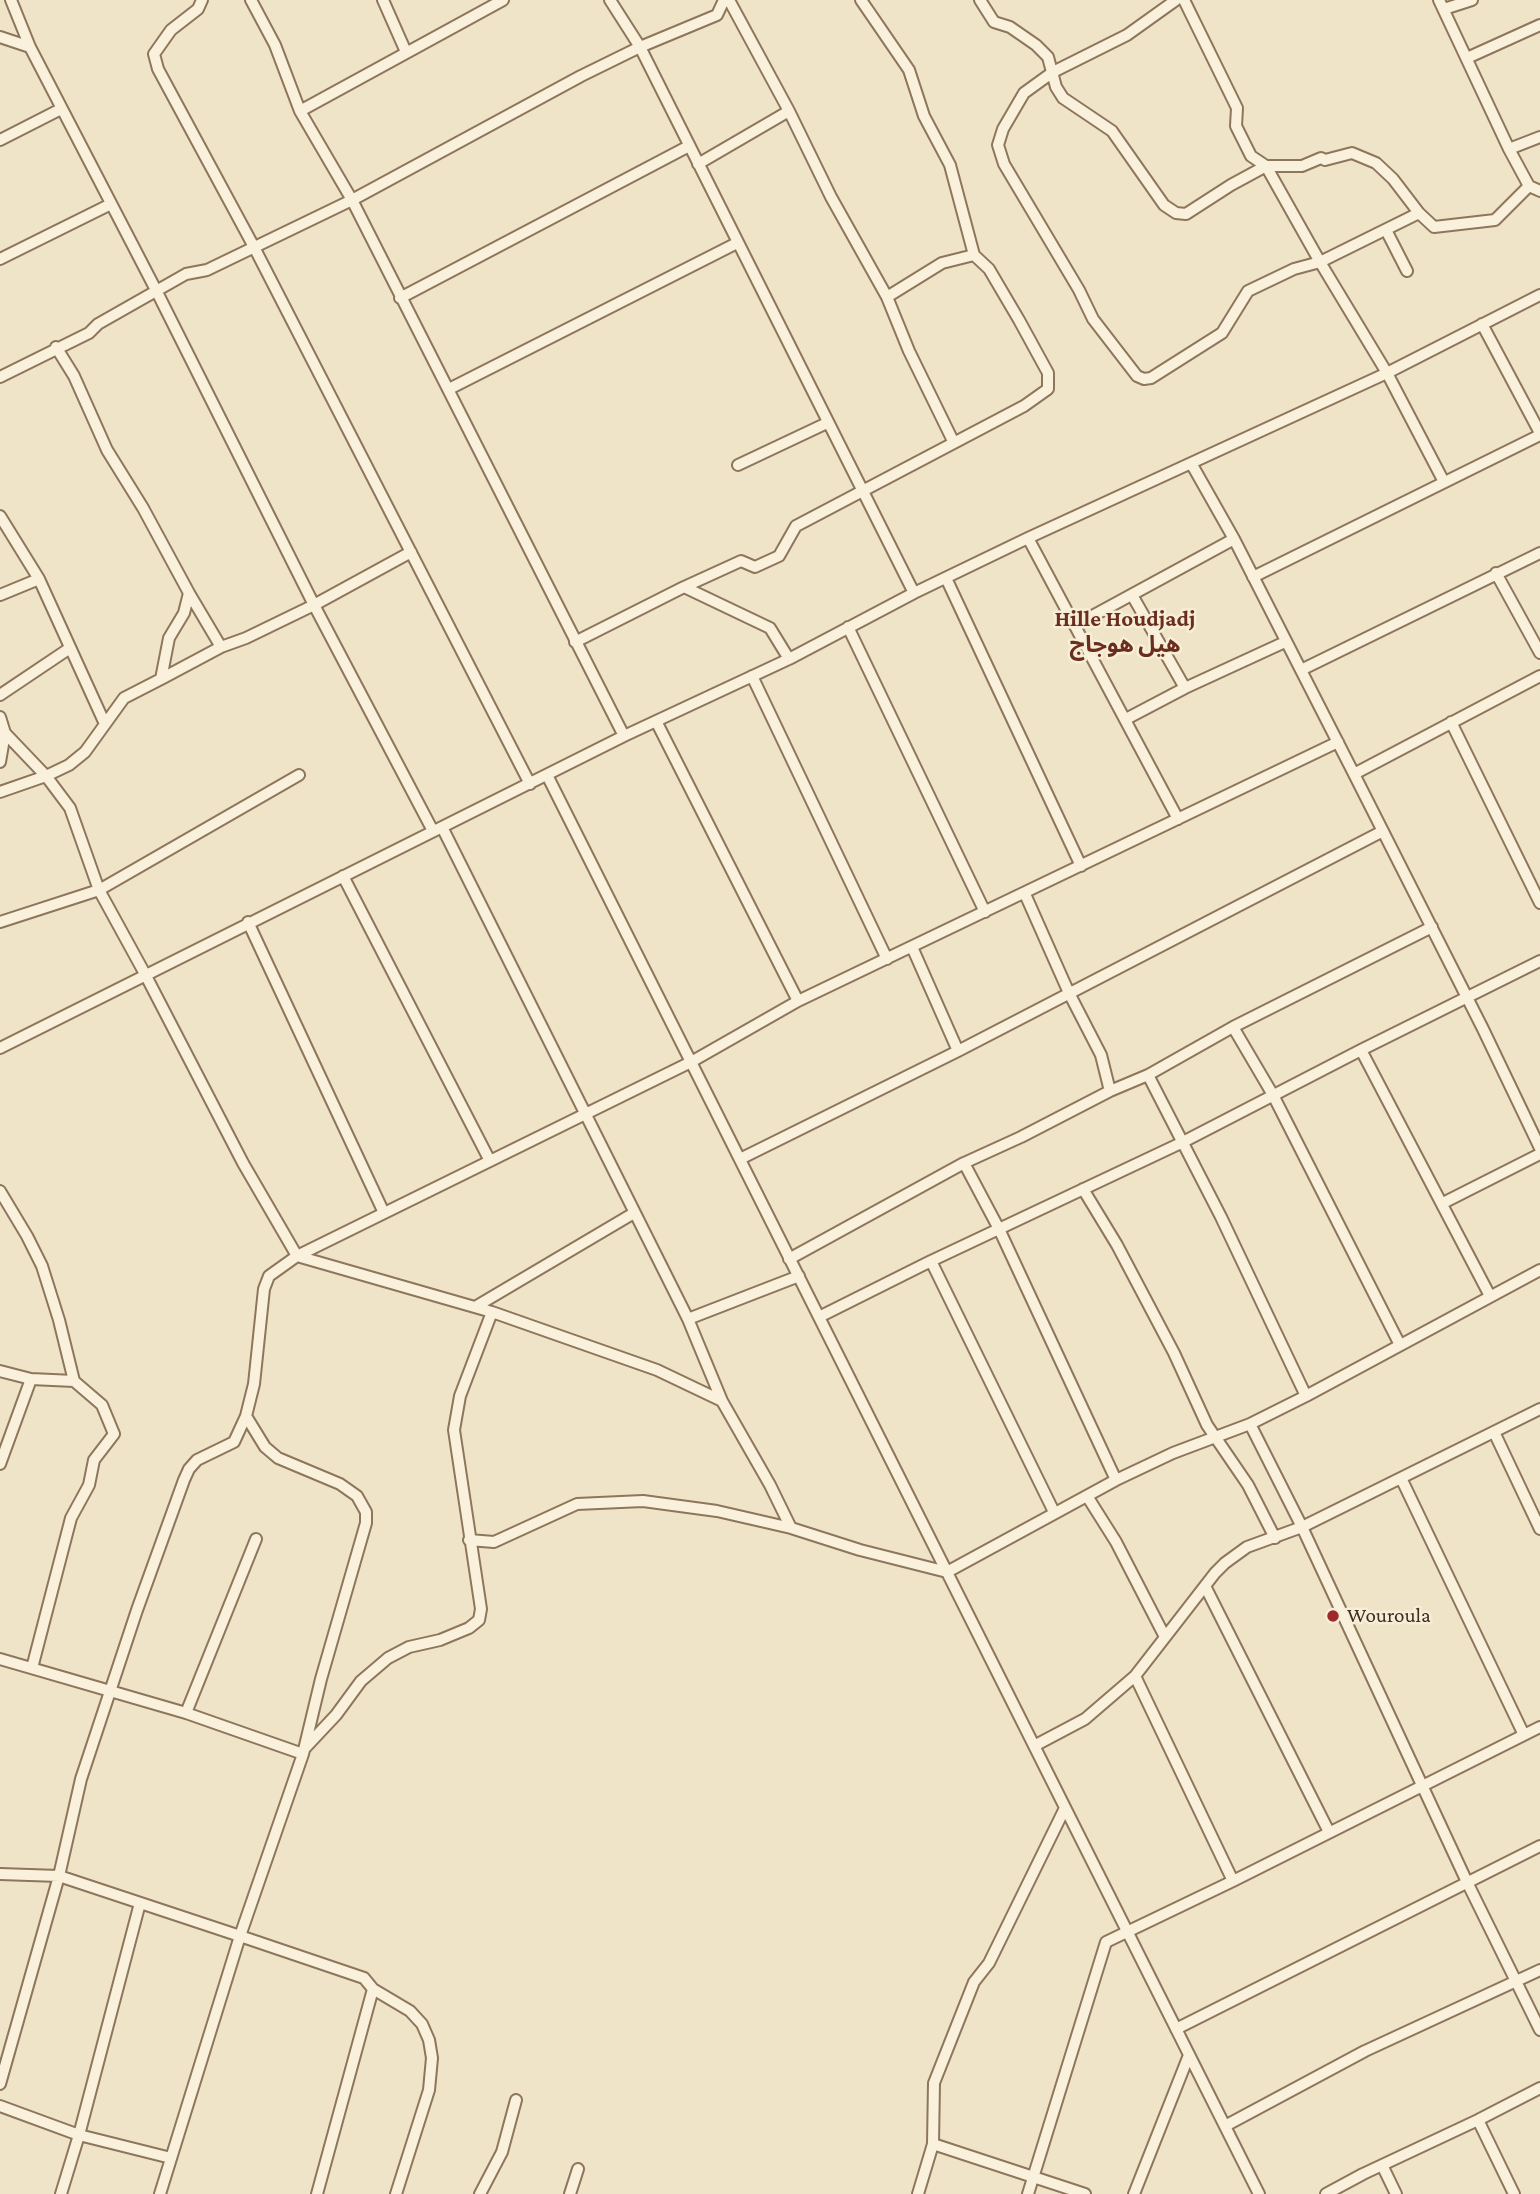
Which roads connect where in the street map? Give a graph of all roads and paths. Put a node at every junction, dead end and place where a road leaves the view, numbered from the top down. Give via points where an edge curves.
1 (11, 0) edge
2 (202, 0) edge
3 (251, 0) edge
4 (383, 0) edge
5 (503, 0) edge
6 (610, 0) edge
7 (727, 0) edge
8 (861, 0) edge
9 (980, 0) edge
10 (1176, 0) edge
11 (1184, 0) edge
12 (1472, 0) edge
13 (1441, 5) edge
14 (1540, 25) edge
15 (0, 37) edge
16 (30, 47) junction
17 (640, 47) junction
18 (406, 52) junction
19 (1467, 58) junction
20 (1053, 72) junction
21 (61, 109) junction
22 (300, 111) junction
23 (789, 111) junction
24 (1540, 137) edge
25 (0, 141) edge
26 (689, 146) junction
27 (1509, 149) junction
28 (698, 164) junction
29 (1266, 166) junction
30 (1534, 188) edge
31 (352, 200) junction
32 (111, 204) junction
33 (1419, 213) junction
34 (1385, 230) junction
35 (737, 243) junction
36 (254, 247) junction
37 (974, 256) junction
38 (0, 259) edge
39 (1320, 262) junction
40 (1407, 271) dead end
41 (157, 292) junction
42 (1540, 295) edge
43 (887, 297) junction
44 (400, 298) junction
45 (1482, 324) junction
46 (56, 347) junction
47 (1387, 373) junction
48 (0, 377) edge
49 (449, 389) junction
50 (827, 422) junction
51 (1540, 434) edge
52 (954, 443) junction
53 (1191, 463) junction
54 (738, 465) dead end
55 (1444, 482) junction
56 (862, 493) junction
57 (0, 516) edge
58 (1028, 538) junction
59 (1234, 539) junction
60 (411, 552) junction
61 (1540, 553) edge
62 (1496, 573) junction
63 (1253, 577) junction
64 (946, 578) junction
65 (39, 579) junction
66 (684, 587) junction
67 (190, 593) junction
68 (914, 593) junction
69 (0, 595) edge
70 (1132, 595) junction
71 (314, 605) junction
72 (1076, 625) junction
73 (848, 627) junction
74 (575, 642) junction
75 (1285, 642) junction
76 (220, 647) junction
77 (70, 648) junction
78 (1540, 653) edge
79 (789, 659) junction
80 (1301, 670) junction
81 (752, 676) junction
82 (1540, 676) edge
83 (162, 679) junction
84 (1185, 688) junction
85 (0, 695) edge
86 (0, 717) edge
87 (1126, 719) junction
88 (656, 721) junction
89 (1451, 722) junction
90 (105, 724) junction
91 (5, 733) junction
92 (624, 736) junction
93 (1338, 742) junction
94 (0, 762) edge
95 (1354, 774) junction
96 (299, 775) dead end
97 (547, 775) junction
98 (46, 776) junction
99 (530, 784) junction
100 (0, 792) edge
101 (1178, 819) junction
102 (438, 829) junction
103 (1384, 831) junction
104 (1081, 866) junction
105 (343, 876) junction
106 (99, 890) junction
107 (1025, 894) junction
108 (1540, 903) edge
109 (985, 912) junction
110 (0, 922) edge
111 (248, 922) junction
112 (1432, 927) junction
113 (912, 947) junction
114 (887, 959) junction
115 (1540, 961) edge
116 (145, 974) junction
117 (1069, 993) junction
118 (1468, 998) junction
119 (798, 1002) junction
120 (1233, 1027) junction
121 (0, 1048) edge
122 (1361, 1050) junction
123 (958, 1051) junction
124 (691, 1062) junction
125 (1148, 1075) junction
126 (1110, 1091) junction
127 (1273, 1094) junction
128 (585, 1114) junction
129 (1181, 1143) junction
130 (1540, 1148) edge
131 (1540, 1154) edge
132 (740, 1159) junction
133 (490, 1161) junction
134 (964, 1163) junction
135 (1083, 1189) junction
136 (0, 1191) edge
137 (1443, 1203) junction
138 (384, 1213) junction
139 (634, 1213) junction
140 (999, 1229) junction
141 (297, 1256) junction
142 (789, 1259) junction
143 (930, 1261) junction
144 (1540, 1270) edge
145 (799, 1276) junction
146 (1490, 1296) junction
147 (475, 1307) junction
148 (492, 1312) junction
149 (819, 1317) junction
150 (688, 1319) junction
151 (1400, 1345) junction
152 (0, 1371) edge
153 (31, 1378) junction
154 (74, 1381) junction
155 (1306, 1396) junction
156 (722, 1401) junction
157 (1540, 1409) edge
158 (246, 1416) junction
159 (1250, 1424) junction
160 (1493, 1432) junction
161 (1216, 1438) junction
162 (0, 1464) edge
163 (1401, 1478) junction
164 (1116, 1480) junction
165 (1087, 1496) junction
166 (1054, 1512) junction
167 (1302, 1527) junction
168 (791, 1528) junction
169 (1540, 1529) edge
170 (1275, 1538) junction
171 (256, 1539) dead end
172 (469, 1540) junction
173 (947, 1572) junction
174 (1205, 1586) junction
175 (1166, 1637) junction
176 (0, 1658) edge
177 (32, 1668) junction
178 (1135, 1676) junction
179 (109, 1691) junction
180 (186, 1713) junction
181 (1540, 1727) edge
182 (1524, 1735) junction
183 (1034, 1746) junction
184 (304, 1752) junction
185 (1424, 1786) junction
186 (1065, 1808) junction
187 (1329, 1832) junction
188 (1540, 1846) edge
189 (0, 1874) edge
190 (59, 1876) junction
191 (1233, 1881) junction
192 (1467, 1882) junction
193 (140, 1903) junction
194 (1126, 1930) junction
195 (240, 1936) junction
196 (1540, 1970) edge
197 (1516, 1982) junction
198 (373, 1989) junction
199 (1176, 2029) junction
200 (1540, 2030) edge
201 (1189, 2055) junction
202 (0, 2084) edge
203 (1540, 2088) edge
204 (516, 2100) dead end
205 (0, 2106) edge
206 (1478, 2120) junction
207 (1225, 2126) junction
208 (79, 2135) junction
209 (933, 2144) junction
210 (171, 2158) junction
211 (1382, 2165) junction
212 (578, 2169) dead end
213 (1033, 2178) junction
214 (61, 2194) edge
215 (160, 2194) edge
216 (317, 2194) edge
217 (396, 2194) edge
218 (480, 2194) edge
219 (570, 2194) edge
220 (918, 2194) edge
221 (1028, 2194) edge
222 (1085, 2194) edge
223 (1134, 2194) edge
224 (1259, 2194) edge
225 (1326, 2194) edge
226 (1396, 2194) edge
227 (1514, 2194) edge

1 - 16 street
2 - 36 street via 154,54 169,91
3 - 22 street via 275,45
4 - 18 street
5 - 18 street
6 - 17 street
7 - 17 street via 717,15
7 - 23 street
8 - 37 street via 909,70 924,116 950,165
9 - 20 street via 994,22 1036,45 1048,57
10 - 20 street via 1127,34
11 - 29 street via 1237,108 1236,126 1251,156
12 - 13 street
13 - 19 street
14 - 19 street
15 - 16 street
16 - 21 street
17 - 26 street
17 - 31 street
18 - 22 street
19 - 27 street
20 - 29 street via 1063,98 1112,131 1164,205 1176,213 1186,214
20 - 39 street via 1024,93 1000,137 999,154 1093,319 1137,376 1157,375 1222,333 1248,291
21 - 25 street
21 - 32 street
22 - 31 street
23 - 28 street
23 - 43 street
24 - 27 street
26 - 28 street
26 - 44 street
27 - 30 street
28 - 35 street
29 - 33 street via 1302,166 1352,153 1376,163
29 - 39 street
30 - 33 street via 1495,220 1434,227
31 - 36 street
31 - 44 street
32 - 38 street
32 - 41 street
33 - 34 street
34 - 39 street
34 - 40 street
35 - 49 street
35 - 50 street
36 - 41 street via 207,270 187,274
36 - 60 street
37 - 43 street via 942,264
37 - 52 street via 989,269 1019,320 1048,373 1048,389
39 - 47 street
41 - 46 street
41 - 71 street
42 - 45 street
43 - 52 street
44 - 49 street
45 - 47 street
45 - 51 street
46 - 48 street
46 - 67 street via 107,450
47 - 53 street
47 - 55 street
49 - 74 street
50 - 54 street
50 - 56 street
51 - 55 street
52 - 56 street
53 - 58 street
53 - 59 street
55 - 63 street
56 - 66 street via 796,526 779,556 755,567 741,561
56 - 68 street
57 - 65 street
58 - 64 street
58 - 72 street
59 - 63 street
59 - 70 street
60 - 71 street
60 - 99 street
61 - 62 street
62 - 78 street
62 - 80 street
63 - 75 street
64 - 68 street
64 - 104 street
65 - 69 street
65 - 77 street
66 - 74 street
66 - 79 street via 771,628
67 - 76 street
67 - 83 street via 169,638
68 - 73 street
70 - 72 street
70 - 84 street
71 - 76 street
71 - 102 street
72 - 87 street
73 - 79 street
73 - 109 street
74 - 92 street
75 - 80 street
75 - 84 street
76 - 83 street
77 - 85 street
77 - 90 street
79 - 81 street
80 - 93 street
81 - 88 street
81 - 114 street
82 - 89 street
83 - 90 street via 124,698
84 - 87 street
86 - 91 street
87 - 101 street
88 - 92 street
88 - 119 street
89 - 95 street
89 - 108 street
90 - 98 street via 85,752
91 - 94 street
91 - 98 street
92 - 97 street
93 - 95 street
93 - 101 street
95 - 103 street
96 - 106 street
97 - 99 street
97 - 124 street
98 - 100 street
98 - 106 street via 70,808
99 - 102 street
101 - 104 street
102 - 105 street
102 - 128 street
103 - 112 street
103 - 117 street
104 - 107 street
105 - 111 street
105 - 133 street
106 - 110 street
106 - 116 street
107 - 109 street
107 - 117 street
109 - 113 street
111 - 116 street
111 - 138 street
112 - 118 street
112 - 120 street
113 - 114 street
113 - 123 street
114 - 119 street
115 - 118 street
116 - 121 street
116 - 141 street
117 - 123 street
117 - 126 street via 1101,1055
118 - 122 street
118 - 130 street
119 - 124 street
120 - 125 street
120 - 127 street
122 - 127 street
122 - 137 street
123 - 132 street
124 - 128 street
124 - 132 street
125 - 126 street
125 - 129 street
126 - 134 street
127 - 129 street
127 - 151 street
128 - 133 street
128 - 139 street
129 - 135 street
129 - 155 street
131 - 137 street
132 - 142 street
133 - 138 street
134 - 140 street
134 - 142 street
135 - 140 street
135 - 161 street via 1117,1245
136 - 154 street via 42,1266
137 - 146 street
138 - 141 street
139 - 147 street
139 - 150 street
140 - 143 street
140 - 164 street
141 - 147 street
141 - 158 street via 266,1282
142 - 145 street
143 - 149 street
143 - 166 street
144 - 146 street
145 - 149 street
145 - 150 street
146 - 151 street
147 - 148 street
148 - 156 street via 657,1370
148 - 172 street via 460,1396 454,1430
149 - 173 street
150 - 156 street
151 - 155 street
152 - 153 street
153 - 154 street
153 - 162 street
154 - 177 street via 102,1405 114,1434 94,1460 89,1485 71,1518
155 - 159 street
156 - 168 street
157 - 160 street
158 - 179 street via 234,1443 188,1469
158 - 184 street via 265,1447 278,1458 349,1489 366,1512
159 - 161 street
159 - 167 street
160 - 163 street
160 - 169 street
161 - 164 street
161 - 170 street via 1248,1485
163 - 167 street
163 - 182 street
164 - 165 street
165 - 166 street
165 - 175 street
166 - 173 street
167 - 170 street
167 - 185 street
168 - 172 street via 643,1501 578,1504 494,1542
168 - 173 street
170 - 174 street via 1234,1555
171 - 180 street
172 - 184 street via 479,1620 450,1636 388,1658 361,1681
173 - 183 street
174 - 175 street
174 - 187 street
175 - 178 street
176 - 177 street
177 - 179 street
178 - 183 street via 1085,1719
178 - 191 street
179 - 180 street
179 - 190 street via 80,1779
180 - 184 street
181 - 182 street
182 - 185 street
183 - 186 street
184 - 195 street
185 - 187 street
185 - 192 street
186 - 194 street
186 - 209 street via 989,1963 974,1982 934,2083
187 - 191 street
188 - 192 street
189 - 190 street
190 - 193 street
190 - 202 street
191 - 194 street
192 - 197 street
192 - 199 street
193 - 195 street
193 - 208 street
194 - 199 street
194 - 213 street via 1106,1942
195 - 198 street via 364,1978
195 - 210 street
196 - 197 street
197 - 200 street
197 - 207 street via 1365,2051
198 - 216 street
198 - 217 street via 410,2011 422,2024 432,2058 429,2090
199 - 201 street
201 - 207 street
201 - 223 street
203 - 206 street
204 - 218 street via 502,2152
205 - 208 street
206 - 211 street
206 - 227 street
207 - 224 street
208 - 210 street
208 - 214 street
209 - 213 street
209 - 220 street
210 - 215 street
211 - 225 street
211 - 226 street
212 - 219 street
213 - 221 street
213 - 222 street

